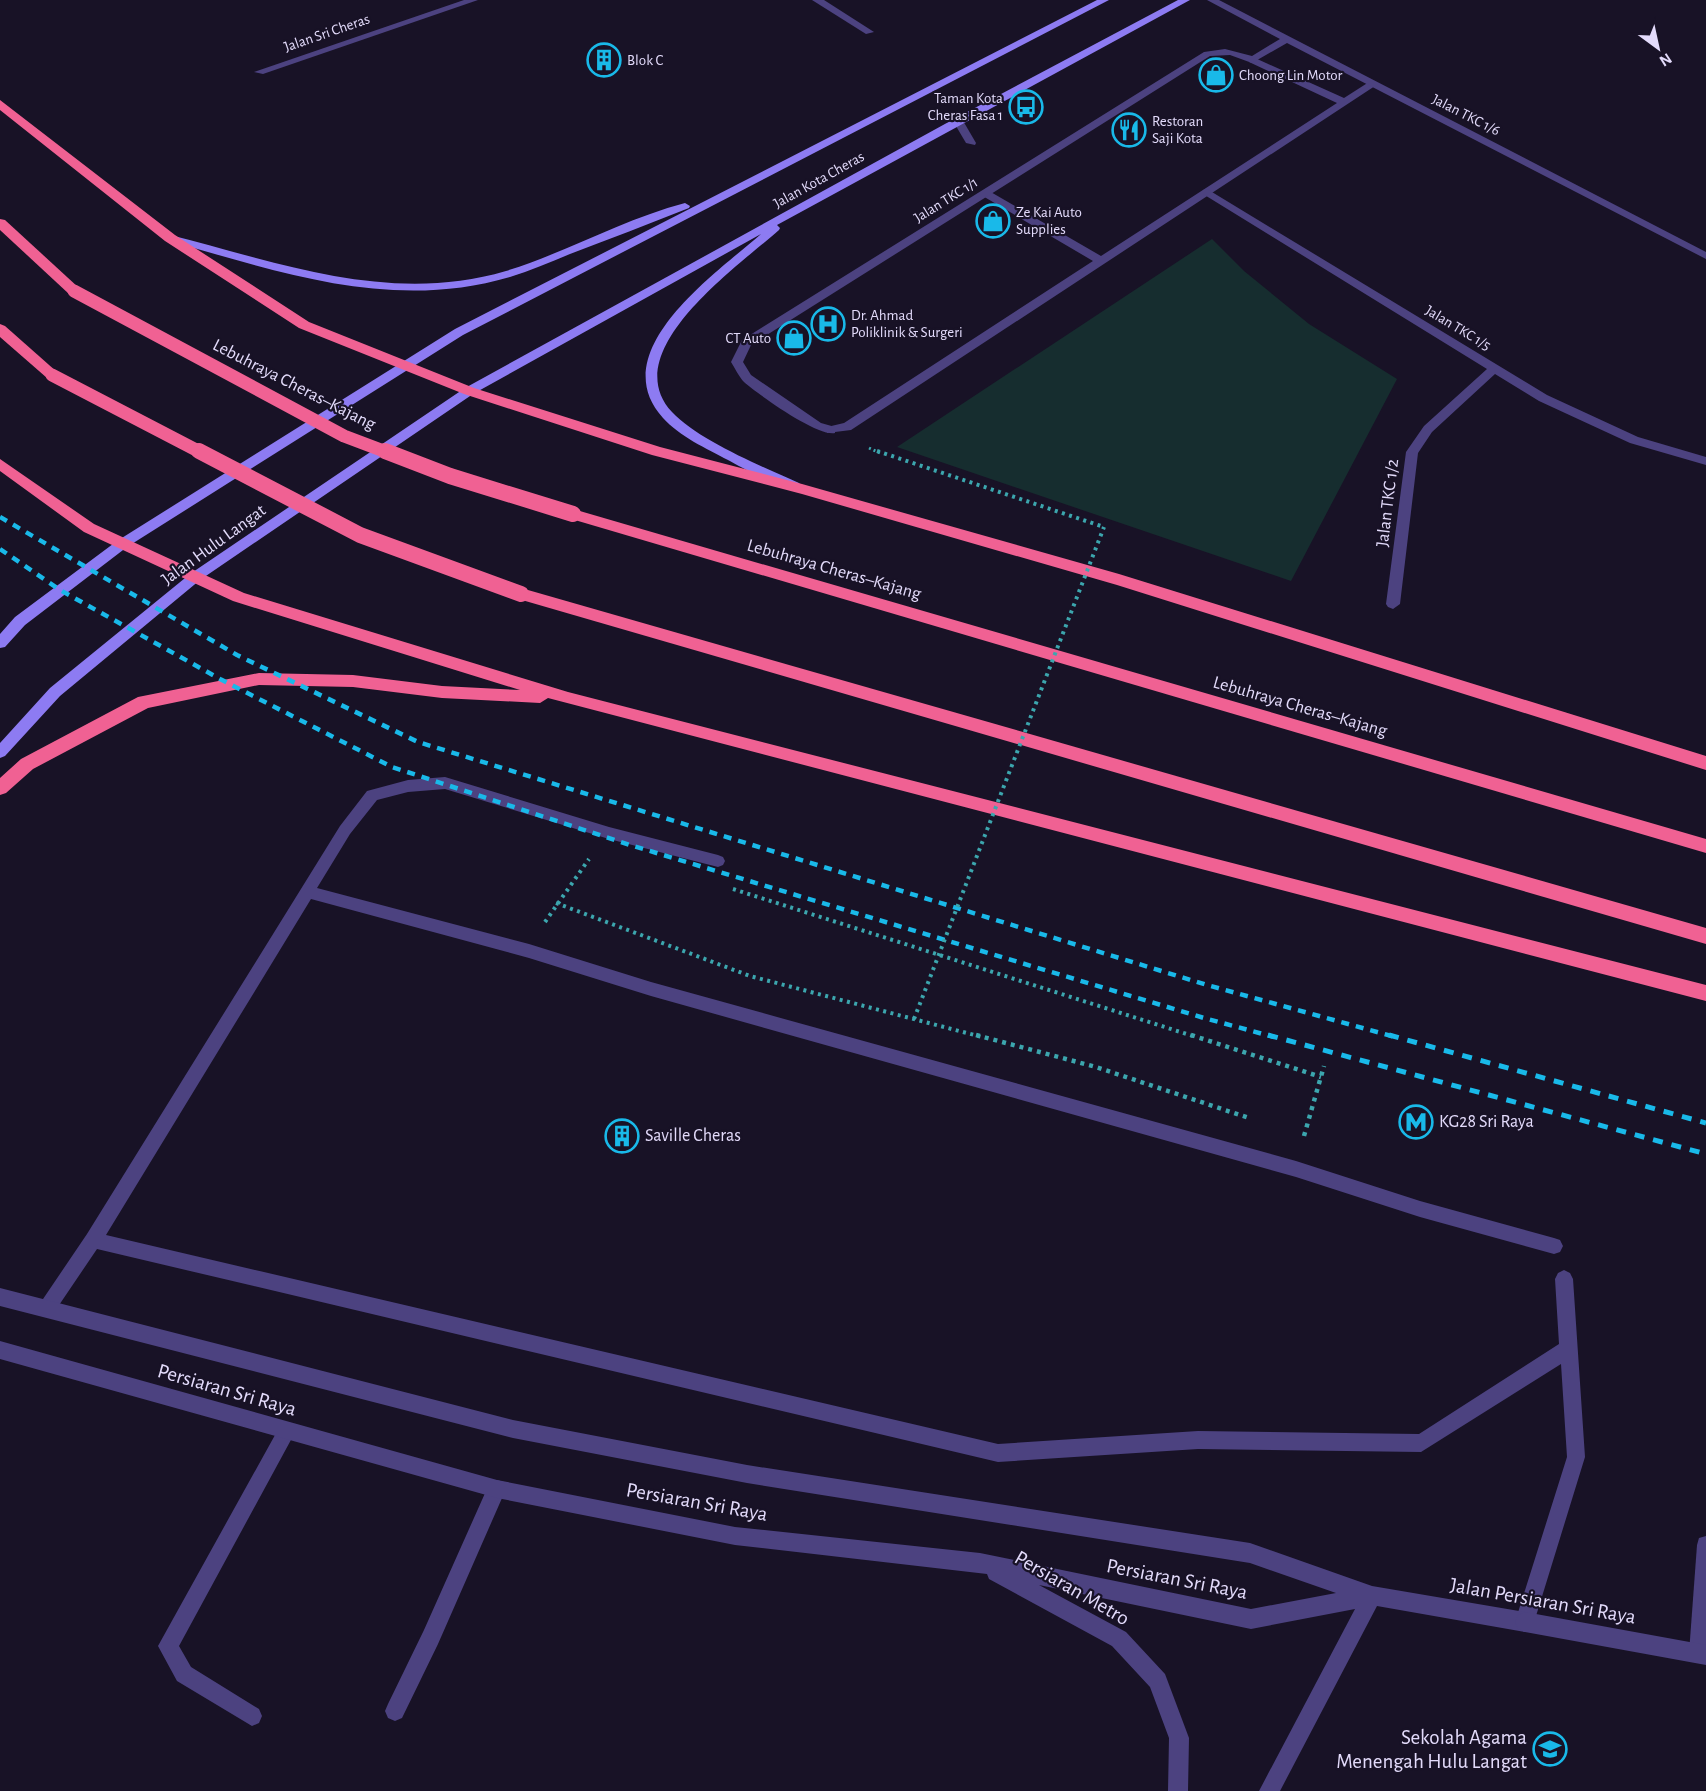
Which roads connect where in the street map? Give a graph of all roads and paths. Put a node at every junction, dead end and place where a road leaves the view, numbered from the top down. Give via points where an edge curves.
1 (473, 0) edge
2 (817, 0) edge
3 (1104, 0) edge
4 (1185, 0) edge
5 (1212, 0) edge
6 (869, 32) dead end
7 (1287, 39) junction
8 (1252, 60) junction
9 (259, 72) dead end
10 (1373, 84) junction
11 (1344, 102) junction
12 (0, 104) edge
13 (958, 121) junction
14 (971, 143) dead end
15 (754, 180) junction
16 (1208, 192) junction
17 (985, 193) junction
18 (800, 207) junction
19 (0, 223) edge
20 (171, 238) junction
21 (1706, 256) edge
22 (1101, 261) junction
23 (0, 329) edge
24 (406, 365) junction
25 (1495, 368) junction
26 (469, 391) junction
27 (891, 458) dead end
28 (1706, 461) edge
29 (0, 464) edge
30 (802, 489) junction
31 (122, 544) junction
32 (195, 577) junction
33 (1393, 604) dead end
34 (0, 644) edge
35 (568, 698) junction
36 (0, 753) edge
37 (1706, 763) edge
38 (0, 788) edge
39 (1706, 846) edge
40 (591, 856) dead end
41 (718, 861) dead end
42 (722, 886) dead end
43 (308, 892) junction
44 (556, 903) junction
45 (1706, 936) edge
46 (529, 951) junction
47 (1706, 993) edge
48 (914, 1019) junction
49 (1324, 1066) dead end
50 (1321, 1077) junction
51 (1254, 1120) dead end
52 (1296, 1169) junction
53 (93, 1240) junction
54 (1554, 1246) dead end
55 (1564, 1279) dead end
56 (0, 1297) edge
57 (47, 1308) junction
58 (1569, 1348) junction
59 (0, 1350) edge
60 (286, 1432) junction
61 (497, 1489) junction
62 (1706, 1545) edge
63 (980, 1563) junction
64 (1372, 1596) junction
65 (1525, 1622) junction
66 (1702, 1654) edge
67 (394, 1711) dead end
68 (252, 1716) dead end
69 (1178, 1791) edge
70 (1269, 1791) edge

1 - 9 street, Jalan Sri Cheras
2 - 6 street
3 - 15 main road, Jalan Kota Cheras
4 - 13 main road, Jalan Kota Cheras
5 - 7 street, Jalan TKC 1/6
7 - 8 street
7 - 10 street, Jalan TKC 1/6
8 - 11 street, Jalan TKC 1/1
8 - 17 street, Jalan TKC 1/1 via 1232,52 1207,54
10 - 11 street
10 - 21 street, Jalan TKC 1/6
11 - 16 street
12 - 20 highway
13 - 14 street
13 - 18 main road, Jalan Kota Cheras
15 - 20 main road via 507,274 446,285 387,287 344,283
15 - 24 main road, Jalan Kota Cheras via 459,332
16 - 22 street
16 - 25 street, Jalan TKC 1/5
17 - 22 street
17 - 22 street, Jalan TKC 1/1 via 746,344 737,362 747,378 817,426 831,430 847,427
18 - 26 main road, Jalan Kota Cheras
18 - 30 main road via 679,316 659,344 651,369 665,414 710,446
19 - 39 highway, Lebuhraya Cheras–Kajang, bridge via 74,291 344,436 450,476
20 - 24 highway via 304,325
23 - 45 highway, bridge via 52,375 360,535 520,594
24 - 26 highway
24 - 31 main road
25 - 28 street, Jalan TKC 1/5 via 1543,398 1634,440
25 - 33 street, Jalan TKC 1/2 via 1428,429 1412,452
26 - 30 highway via 657,451
26 - 32 main road, Jalan Hulu Langat
27 - 48 path, bridge via 1104,527
29 - 31 highway via 89,528
30 - 37 highway via 1131,583
31 - 32 highway
31 - 34 main road via 21,621
32 - 35 highway via 239,597
32 - 36 main road, Jalan Hulu Langat via 55,692
35 - 38 highway via 442,692 353,681 258,679 144,702 27,764
35 - 47 highway
40 - 44 path
41 - 43 street via 609,833 445,783 408,786 372,795 345,830
42 - 50 path
43 - 46 street
43 - 53 street
44 - 46 path
44 - 48 path via 750,976
46 - 52 street
48 - 51 path via 1096,1066
49 - 50 path
50 - 52 path
52 - 54 street
53 - 57 street
53 - 58 street via 998,1453 1198,1440 1421,1443
55 - 58 street
56 - 57 street, Persiaran Sri Raya
57 - 64 street, Persiaran Sri Raya via 513,1429 747,1474 1250,1553
58 - 65 street via 1576,1457
59 - 60 street, Persiaran Sri Raya
60 - 61 street, Persiaran Sri Raya
60 - 68 street via 168,1646 184,1674
61 - 63 street, Persiaran Sri Raya via 735,1536
61 - 67 street
62 - 66 street
63 - 64 street, Persiaran Sri Raya via 1251,1619
63 - 69 street, Persiaran Metro via 1119,1639 1158,1681 1179,1738
64 - 65 street, Jalan Persiaran Sri Raya
64 - 70 street
65 - 66 street, Jalan Persiaran Sri Raya

